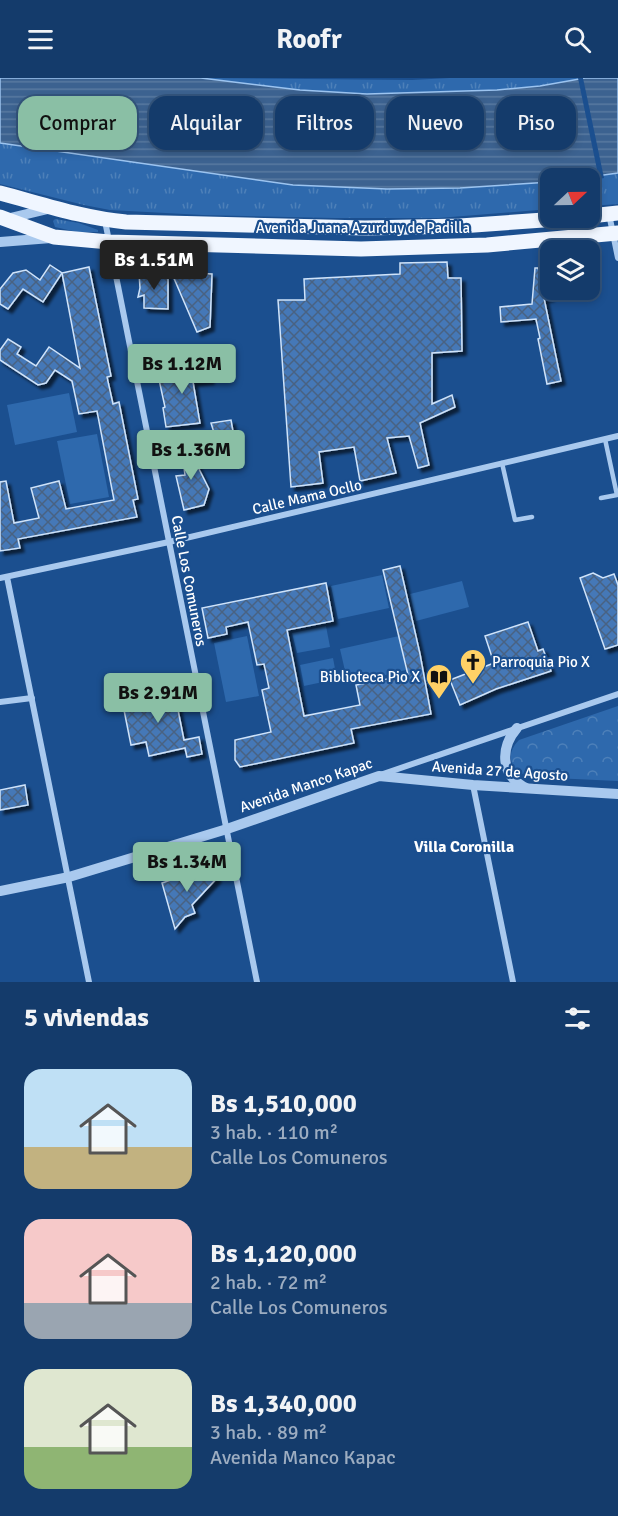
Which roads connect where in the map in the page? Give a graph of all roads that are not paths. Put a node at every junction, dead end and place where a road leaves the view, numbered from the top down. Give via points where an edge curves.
1 (0, 193) edge
2 (54, 208) junction
3 (614, 213) edge
4 (2, 218) edge
5 (104, 219) junction
6 (540, 220) edge
7 (615, 234) edge
8 (54, 237) junction
9 (0, 242) edge
10 (109, 242) junction
11 (618, 258) edge
12 (618, 436) edge
13 (605, 439) junction
14 (502, 463) junction
15 (601, 498) dead end
16 (532, 517) dead end
17 (169, 542) junction
18 (3, 578) edge
19 (618, 694) edge
20 (32, 698) junction
21 (0, 702) edge
22 (517, 728) junction
23 (379, 776) junction
24 (473, 785) junction
25 (528, 788) junction
26 (618, 794) edge
27 (227, 829) junction
28 (69, 877) junction
29 (0, 891) edge
30 (89, 982) edge
31 (257, 982) edge
32 (513, 982) edge

1 - 2 main road
2 - 4 street, Avenida Juana Azurduy de Padilla
2 - 5 main road, Avenida Juana Azurduy de Padilla
2 - 8 main road via 46,213 42,224
3 - 7 street
4 - 8 main road
5 - 6 main road, Avenida Juana Azurduy de Padilla via 365,228
5 - 10 street, Calle Los Comuneros
7 - 10 main road, Avenida Juana Azurduy de Padilla via 487,245 361,249
7 - 11 street
8 - 9 street, Avenida Juana Azurduy de Padilla
8 - 10 main road, Avenida Juana Azurduy de Padilla
10 - 17 street, Calle Los Comuneros
12 - 13 street, Calle Mama Ocllo
13 - 14 street, Calle Mama Ocllo
13 - 15 lane via 618,495
14 - 16 lane via 515,520
14 - 17 street, Calle Mama Ocllo
17 - 18 street, Calle Mama Ocllo
17 - 27 street, Calle Los Comuneros
18 - 20 street
19 - 22 street, Avenida Manco Kapac
20 - 21 street
20 - 28 street
22 - 23 street, Avenida Manco Kapac
22 - 25 street via 509,738 505,761 517,783
23 - 24 street, Avenida 27 de Agosto
23 - 27 street, Avenida Manco Kapac
24 - 25 street, Avenida 27 de Agosto
24 - 32 street
25 - 26 street, Avenida 27 de Agosto
27 - 28 street, Avenida Manco Kapac
27 - 31 street, Calle Los Comuneros
28 - 29 street, Avenida Manco Kapac
28 - 30 street

